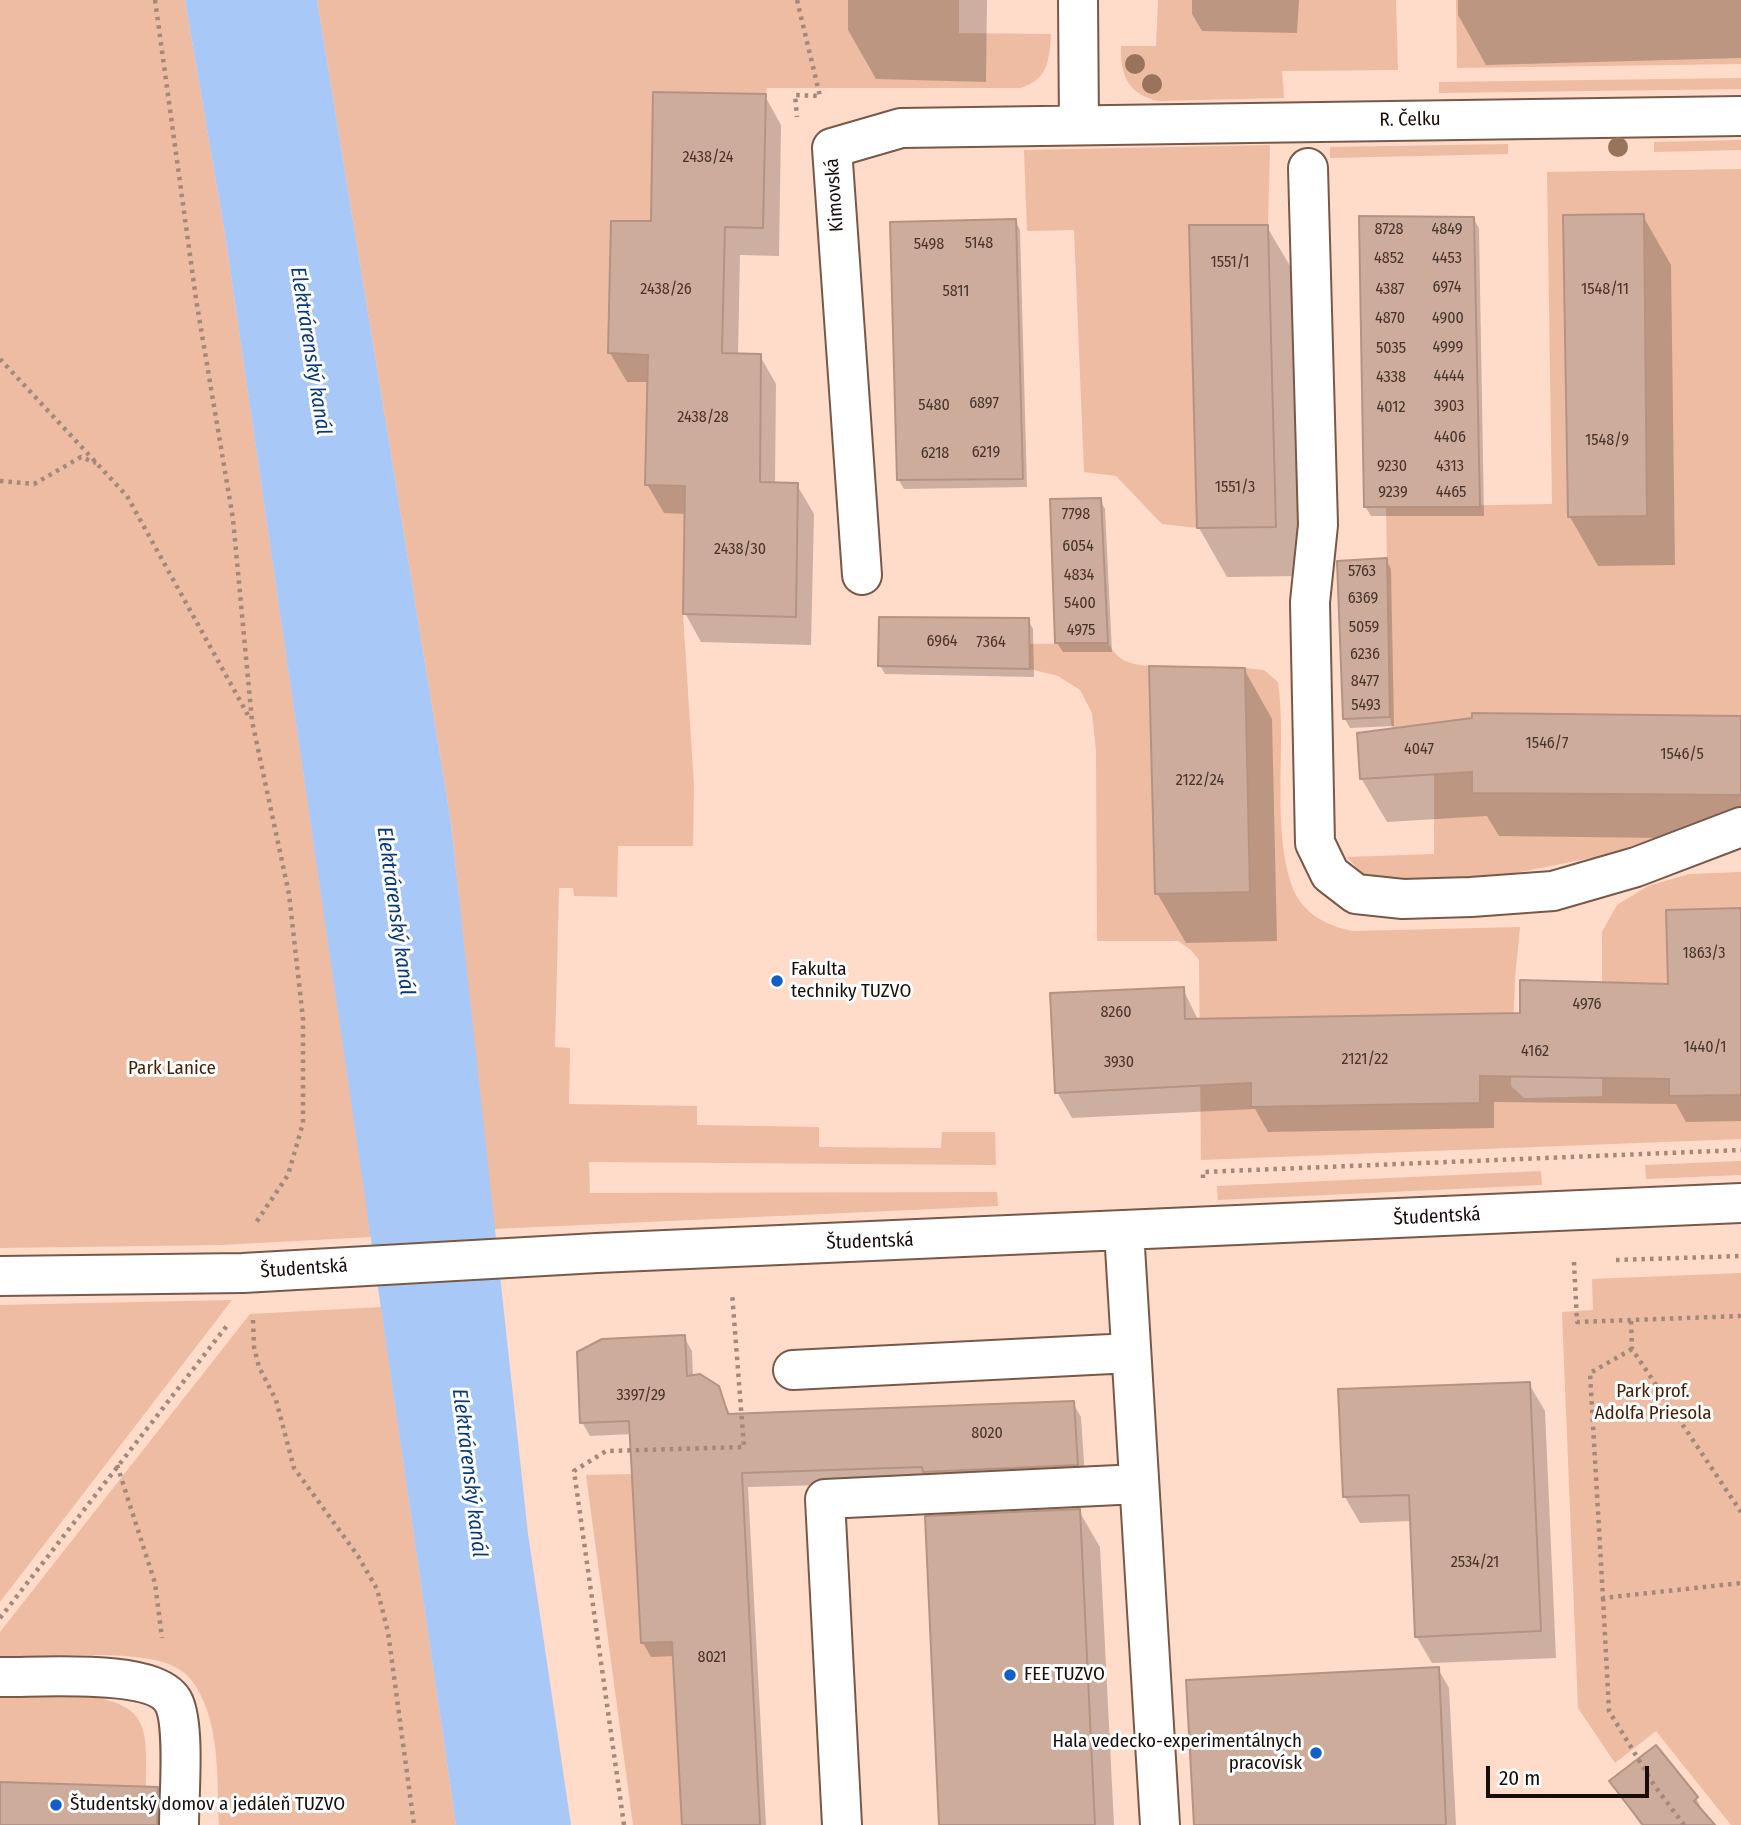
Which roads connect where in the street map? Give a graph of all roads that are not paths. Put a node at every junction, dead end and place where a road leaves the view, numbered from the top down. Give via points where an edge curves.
1 (1078, 0) edge
2 (1741, 116) edge
3 (1079, 125) junction
4 (1308, 168) dead end
5 (862, 575) dead end
6 (1741, 827) edge
7 (1741, 1203) edge
8 (1124, 1231) junction
9 (0, 1276) edge
10 (1130, 1353) junction
11 (793, 1370) dead end
12 (1139, 1484) junction
13 (0, 1677) edge
14 (179, 1825) edge
15 (842, 1825) edge
16 (1160, 1825) edge

1 - 3 street
2 - 3 street, R. Čelku
3 - 5 street, Kimovská via 901,128 832,148
4 - 6 street via 1318,526 1310,602 1315,843 1330,874 1356,894 1403,899 1553,891 1636,867
7 - 8 street, Študentská
8 - 9 street, Študentská via 243,1273
8 - 10 street
10 - 11 street
10 - 12 street
12 - 15 street via 825,1499
12 - 16 street
13 - 14 street via 119,1679 159,1688 173,1700 179,1719

